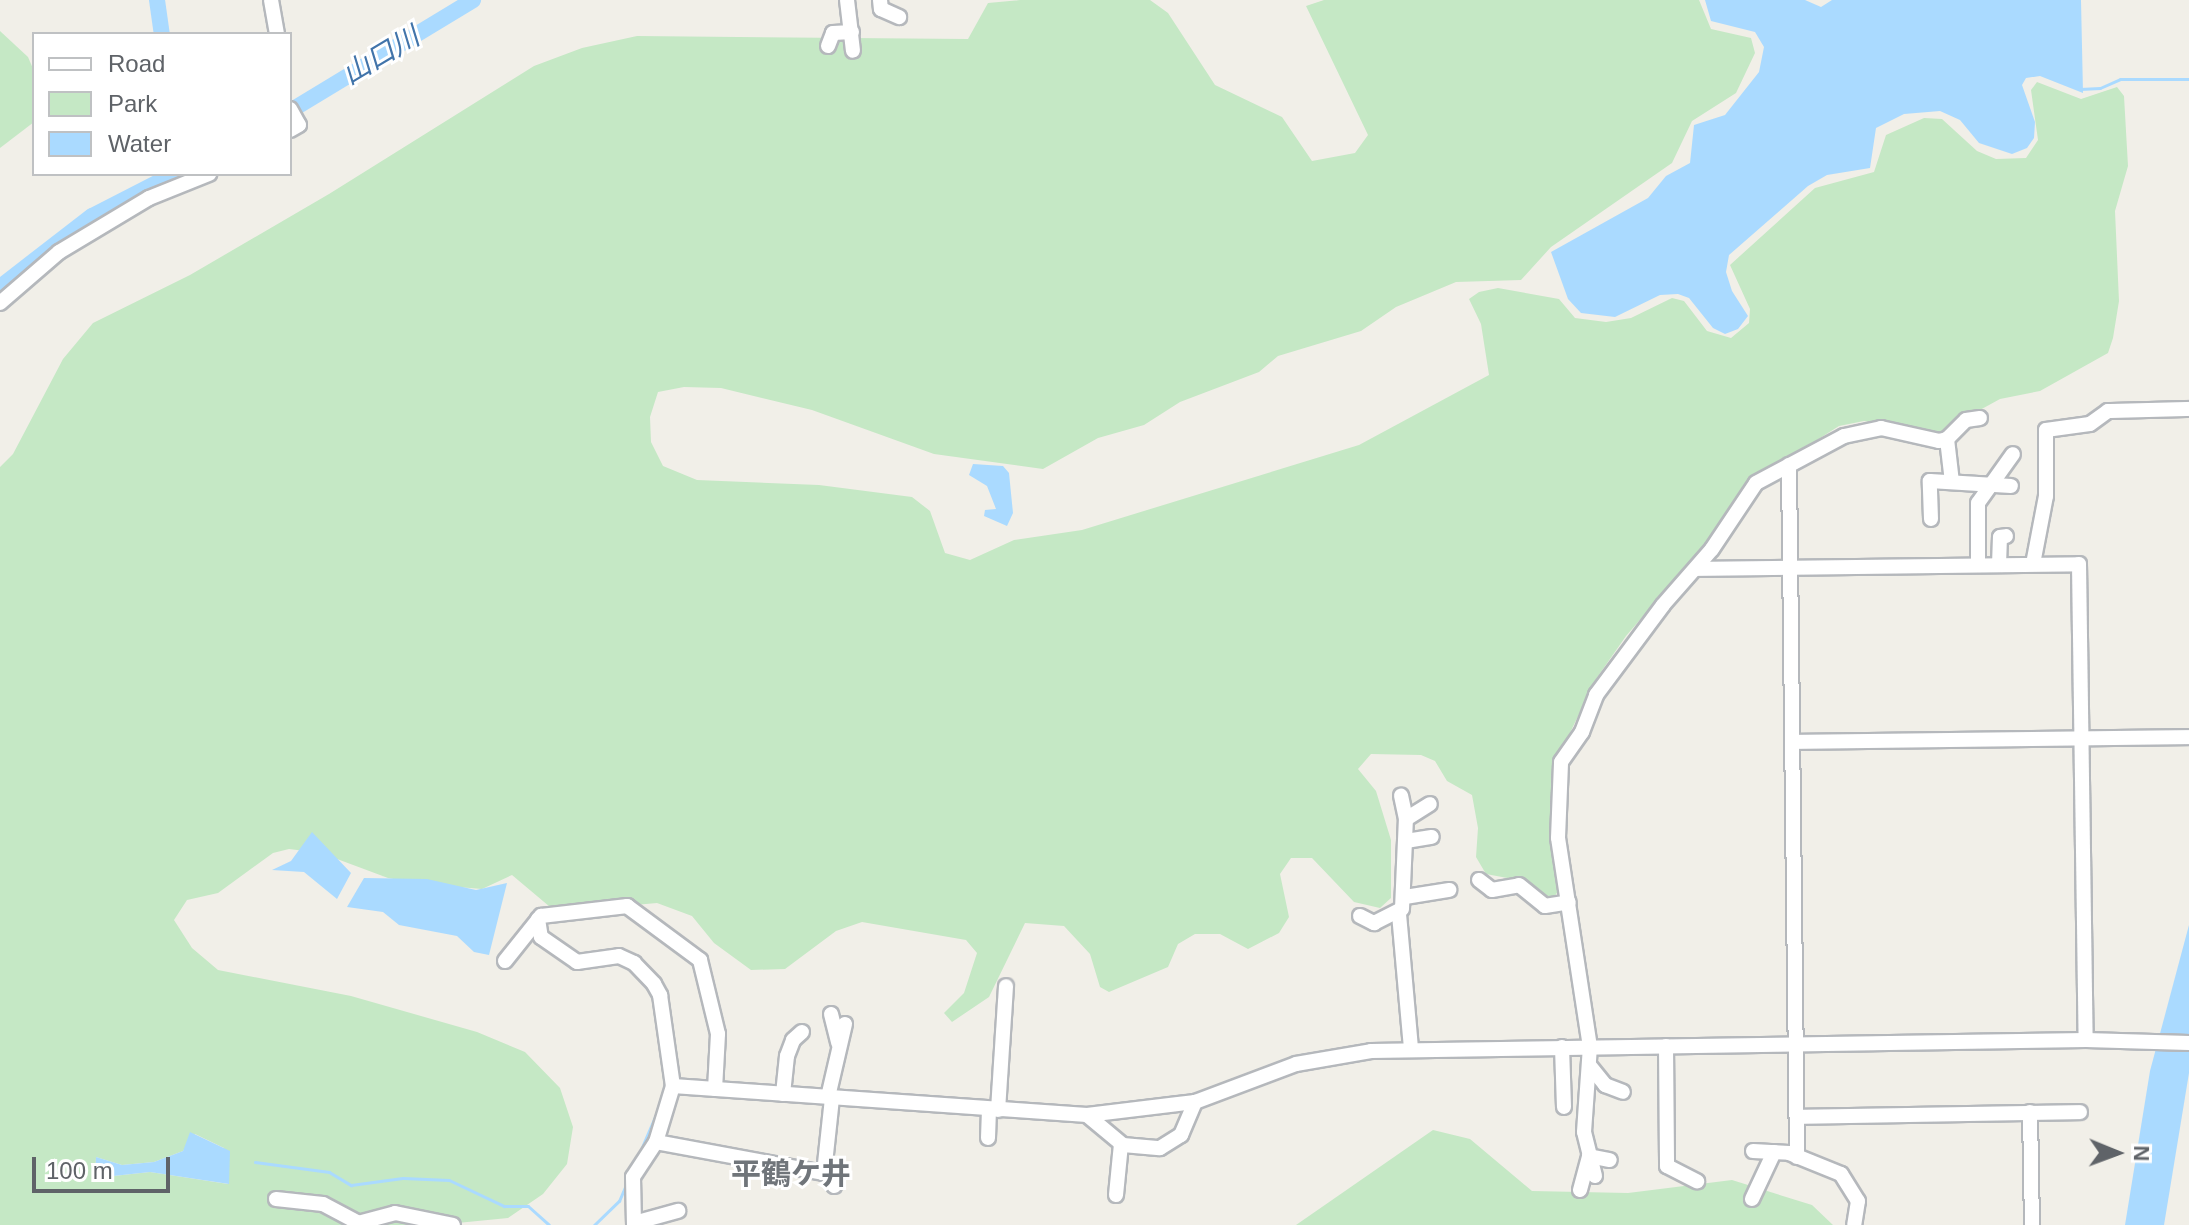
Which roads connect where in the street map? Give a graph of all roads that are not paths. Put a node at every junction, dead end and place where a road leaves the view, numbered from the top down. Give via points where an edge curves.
1 (271, 0) edge
2 (847, 0) edge
3 (880, 0) edge
4 (899, 17) dead end
5 (277, 32) edge
6 (852, 32) junction
7 (828, 46) dead end
8 (853, 51) dead end
9 (204, 176) edge
10 (0, 303) edge
11 (2189, 409) edge
12 (1980, 418) dead end
13 (1947, 439) junction
14 (2013, 454) dead end
15 (1789, 465) junction
16 (1952, 482) junction
17 (1991, 483) junction
18 (2011, 486) dead end
19 (1931, 519) dead end
20 (2006, 536) dead end
21 (2033, 564) junction
22 (1978, 565) junction
23 (1999, 565) junction
24 (1791, 567) junction
25 (1696, 569) junction
26 (2189, 737) edge
27 (2083, 739) junction
28 (1793, 742) junction
29 (1401, 796) dead end
30 (1430, 804) dead end
31 (1406, 819) junction
32 (1432, 837) dead end
33 (1406, 841) junction
34 (1479, 880) dead end
35 (1449, 890) dead end
36 (1405, 897) junction
37 (1569, 902) junction
38 (1399, 914) junction
39 (1360, 916) dead end
40 (538, 919) junction
41 (505, 961) dead end
42 (1006, 986) dead end
43 (831, 1014) dead end
44 (845, 1024) dead end
45 (802, 1032) dead end
46 (2086, 1040) junction
47 (2189, 1043) edge
48 (1796, 1044) junction
49 (1666, 1046) junction
50 (840, 1047) junction
51 (1562, 1047) junction
52 (1590, 1047) junction
53 (1411, 1048) junction
54 (1589, 1065) junction
55 (673, 1086) junction
56 (715, 1089) junction
57 (1623, 1092) dead end
58 (783, 1094) junction
59 (830, 1097) junction
60 (1195, 1102) junction
61 (1564, 1107) dead end
62 (994, 1110) junction
63 (2030, 1112) junction
64 (2080, 1112) dead end
65 (1087, 1115) junction
66 (1797, 1117) junction
67 (988, 1138) dead end
68 (656, 1142) junction
69 (1121, 1144) junction
70 (1753, 1151) dead end
71 (1774, 1152) junction
72 (1589, 1156) junction
73 (1797, 1157) junction
74 (1610, 1160) dead end
75 (826, 1170) junction
76 (1595, 1176) dead end
77 (1697, 1181) dead end
78 (834, 1186) dead end
79 (1580, 1190) dead end
80 (1116, 1195) dead end
81 (276, 1199) dead end
82 (1752, 1199) dead end
83 (678, 1211) dead end
84 (634, 1224) edge
85 (453, 1225) edge
86 (1854, 1225) edge
87 (2032, 1225) edge

1 - 5 street
2 - 6 street
3 - 4 street via 881,9
6 - 7 street via 833,33
6 - 8 street
9 - 10 street via 149,198 70,245
11 - 21 street via 2108,411 2090,424 2046,430 2046,496
12 - 13 street via 1966,420
13 - 15 street via 1881,428 1831,440
13 - 16 street
14 - 17 street
15 - 24 street
15 - 25 street via 1749,490
16 - 17 street
16 - 19 street via 1930,481
17 - 18 street
17 - 22 street via 1978,503
20 - 23 street via 2000,537
21 - 23 street
21 - 27 street via 2082,568
22 - 23 street
22 - 24 street
24 - 25 street
24 - 28 street
25 - 37 street via 1596,695 1582,732 1561,762 1558,838
26 - 27 street
27 - 28 street
27 - 46 street
28 - 48 street
29 - 31 street
30 - 31 street
31 - 33 street
32 - 33 street
33 - 36 street
34 - 37 street via 1492,890 1519,885 1545,906
35 - 36 street
36 - 38 street
37 - 52 street
38 - 39 street via 1374,923
38 - 53 street
40 - 41 street via 518,951
40 - 55 street via 541,937 577,962 619,956 654,984
40 - 56 street via 624,905 700,960 718,1034
42 - 62 street
43 - 50 street
44 - 50 street
45 - 58 street via 787,1056
46 - 47 street
46 - 48 street
48 - 49 street
48 - 66 street
49 - 52 street
49 - 77 street via 1667,1166
50 - 59 street
51 - 52 street
51 - 53 street
51 - 61 street
52 - 54 street
53 - 60 street via 1307,1061
54 - 57 street via 1605,1085
54 - 72 street via 1584,1132
55 - 56 street
55 - 68 street
56 - 58 street
58 - 59 street
59 - 62 street
59 - 75 street
60 - 65 street
60 - 69 street via 1181,1135 1169,1145
62 - 65 street
62 - 67 street
63 - 64 street
63 - 66 street
63 - 87 street
65 - 69 street
66 - 73 street
68 - 75 street
68 - 84 street via 633,1177
69 - 80 street
70 - 71 street
71 - 73 street
71 - 82 street
72 - 74 street
72 - 76 street
72 - 79 street
73 - 86 street via 1849,1182 1858,1201
75 - 78 street
81 - 85 street via 323,1204 358,1223 395,1213
83 - 84 street

